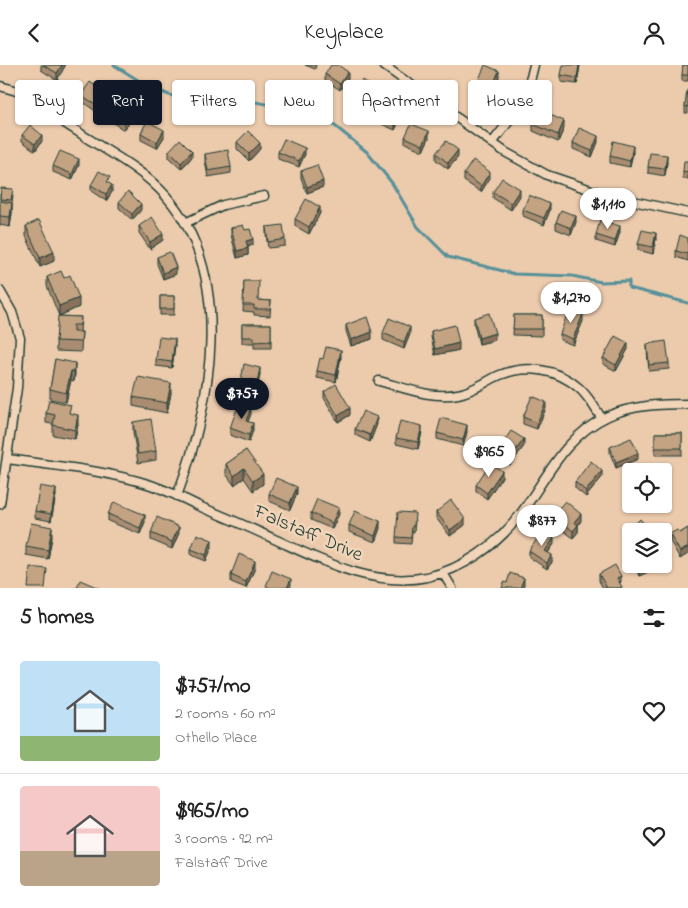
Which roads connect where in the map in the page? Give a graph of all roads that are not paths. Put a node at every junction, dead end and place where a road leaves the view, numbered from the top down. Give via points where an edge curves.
1 (383, 65) edge
2 (534, 65) edge
3 (0, 86) edge
4 (492, 143) junction
5 (264, 196) dead end
6 (688, 213) edge
7 (185, 223) junction
8 (0, 291) edge
9 (380, 381) dead end
10 (688, 404) edge
11 (602, 419) junction
12 (6, 459) junction
13 (177, 496) junction
14 (0, 505) edge
15 (443, 573) junction
16 (452, 588) edge

1 - 4 street
2 - 4 street via 525,98
3 - 7 street via 38,101 62,121 137,170 166,195
4 - 6 street via 563,181 606,195
5 - 7 street via 223,205
7 - 13 street via 201,256 209,303 210,342 202,414
8 - 12 street via 12,312 20,338 17,388
9 - 11 street via 424,394 446,395 467,391 515,370 540,369 572,383
10 - 11 street, Falstaff Drive via 646,406
11 - 15 street, Falstaff Drive via 564,449 508,529 478,555
12 - 13 street, Falstaff Drive via 115,475
12 - 14 street
13 - 15 street, Falstaff Drive via 352,573 409,579
15 - 16 street

